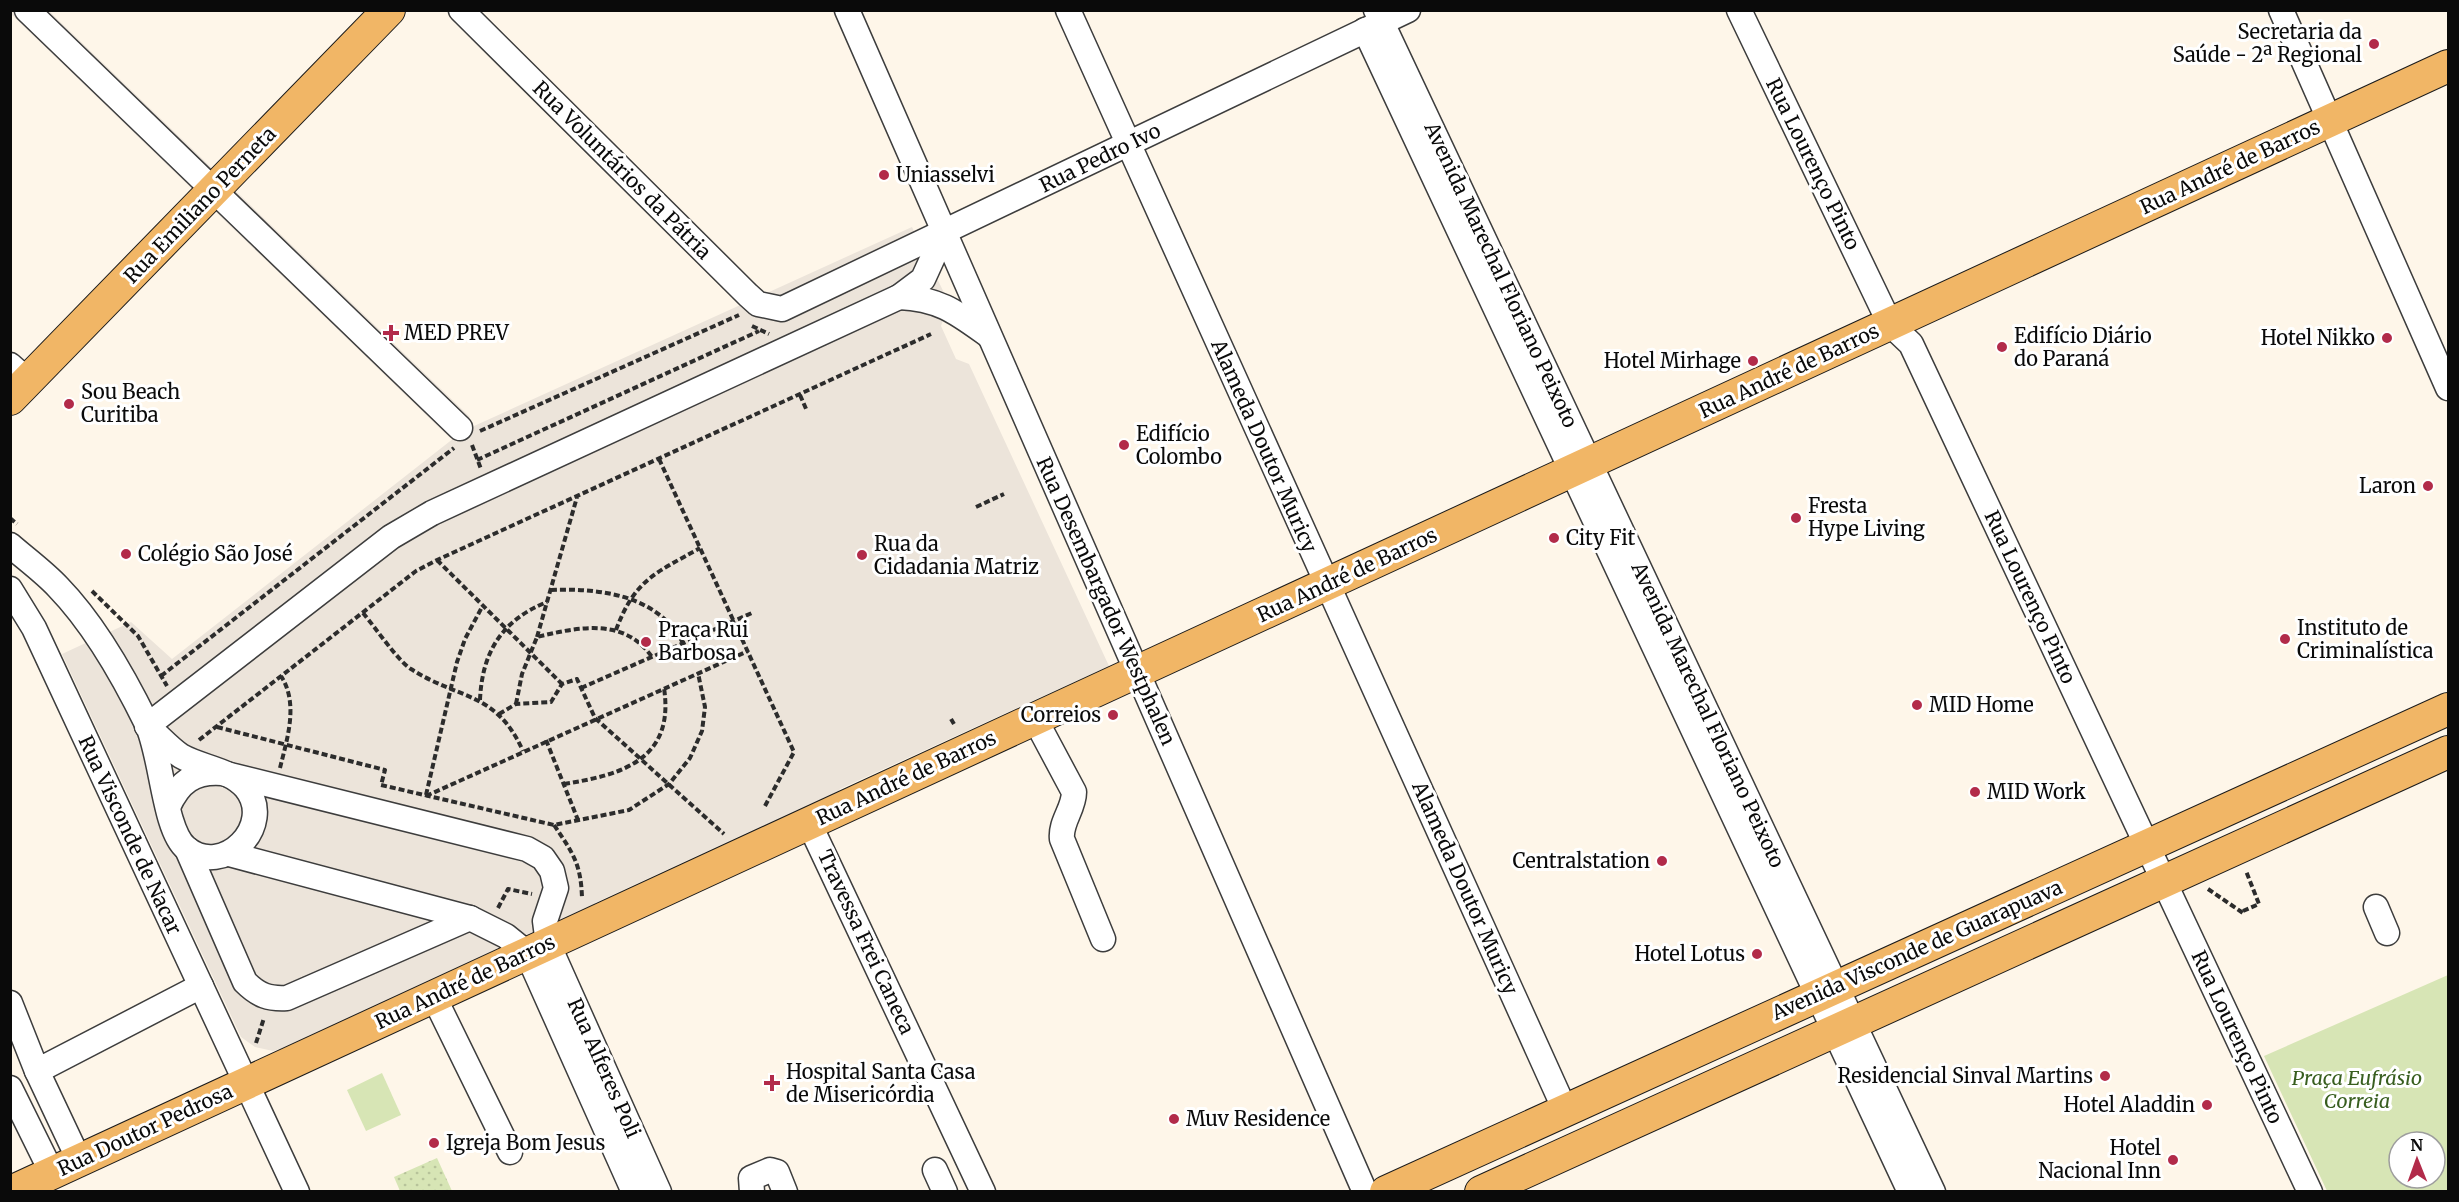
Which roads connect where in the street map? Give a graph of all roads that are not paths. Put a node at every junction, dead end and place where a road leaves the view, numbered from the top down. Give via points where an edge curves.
1 (27, 10) edge
2 (389, 10) edge
3 (461, 10) edge
4 (847, 10) edge
5 (1068, 10) edge
6 (1408, 10) edge
7 (1739, 10) edge
8 (2281, 10) edge
9 (1374, 21) edge
10 (2448, 66) edge
11 (2330, 121) junction
12 (1128, 144) junction
13 (214, 190) junction
14 (944, 233) junction
15 (900, 297) junction
16 (791, 305) joint
17 (1890, 324) junction
18 (990, 336) junction
19 (16, 382) edge
20 (2448, 388) edge
21 (464, 432) road end
22 (1581, 467) junction
23 (10, 545) edge
24 (1327, 584) junction
25 (10, 589) edge
26 (1137, 672) junction
27 (2448, 709) edge
28 (1035, 719) junction
29 (147, 726) junction
30 (2448, 752) edge
31 (222, 773) junction
32 (168, 807) junction
33 (809, 823) junction
34 (2147, 845) junction
35 (187, 849) junction
36 (229, 854) junction
37 (2164, 881) junction
38 (2376, 907) dead end
39 (470, 918) junction
40 (2388, 933) dead end
41 (532, 938) junction
42 (1103, 939) dead end
43 (1938, 940) junction
44 (2004, 954) junction
45 (201, 986) junction
46 (1827, 991) junction
47 (434, 997) junction
48 (10, 1003) edge
49 (1844, 1026) junction
50 (1657, 1068) junction
51 (37, 1071) junction
52 (246, 1083) junction
53 (10, 1088) edge
54 (1565, 1110) junction
55 (1625, 1126) junction
56 (510, 1152) dead end
57 (66, 1167) junction
58 (11, 1191) edge
59 (297, 1191) edge
60 (634, 1191) edge
61 (659, 1191) edge
62 (753, 1191) edge
63 (785, 1191) edge
64 (983, 1191) edge
65 (1365, 1191) edge
66 (1386, 1191) edge
67 (1481, 1191) edge
68 (1911, 1191) edge
69 (1933, 1191) edge
70 (2310, 1191) edge

1 - 13 street
2 - 13 main road, Rua Emiliano Perneta
3 - 16 street, Rua Voluntários da Pátria via 758,304 772,309
4 - 14 street, Rua Desembargador Westphalen
5 - 12 street, Alameda Doutor Muricy
6 - 9 street, Rua Pedro Ivo
7 - 17 street, Rua Lourenço Pinto
8 - 11 street
9 - 12 street, Rua Pedro Ivo
9 - 22 street, Avenida Marechal Floriano Peixoto
10 - 11 main road, Rua André de Barros
11 - 17 main road, Rua André de Barros
11 - 20 street
12 - 14 street, Rua Pedro Ivo
12 - 24 street, Alameda Doutor Muricy
13 - 19 main road, Rua Emiliano Perneta
13 - 21 street
14 - 15 street via 923,279
14 - 16 street, Rua Pedro Ivo
14 - 18 street, Rua Desembargador Westphalen
15 - 18 street via 931,300 952,309
15 - 29 street via 432,513 391,537
17 - 22 main road, Rua André de Barros
17 - 34 street, Rua Lourenço Pinto via 1911,344
18 - 26 street, Rua Desembargador Westphalen
22 - 24 main road, Rua André de Barros
22 - 46 street, Avenida Marechal Floriano Peixoto
23 - 29 street via 58,587 88,622
24 - 26 main road, Rua André de Barros
24 - 54 street, Alameda Doutor Muricy
25 - 45 street, Rua Visconde de Nacar via 34,628
26 - 28 main road, Rua André de Barros
26 - 65 street, Rua Desembargador Westphalen
27 - 34 main road, Avenida Visconde de Guarapuava
28 - 33 main road, Rua André de Barros
28 - 42 street via 1074,792 1062,839
29 - 31 street via 181,756
29 - 32 street
30 - 37 main road, Avenida Visconde de Guarapuava
31 - 32 street via 194,775 183,783
31 - 36 street via 242,784 254,804 250,834
31 - 41 street via 527,849 543,858 552,871 556,888
32 - 35 street via 176,838
33 - 41 main road, Rua André de Barros
33 - 64 street, Travessa Frei Caneca
34 - 37 street, Rua Lourenço Pinto
34 - 43 main road, Avenida Visconde de Guarapuava
35 - 36 street via 213,857
35 - 39 street via 246,982 269,999 287,998
36 - 39 street
37 - 44 main road, Avenida Visconde de Guarapuava
37 - 70 street, Rua Lourenço Pinto
38 - 40 street
39 - 41 street
41 - 47 main road, Rua André de Barros
41 - 60 street
41 - 61 street, Rua Alferes Poli
43 - 44 main road
43 - 46 main road, Avenida Visconde de Guarapuava
44 - 49 main road, Avenida Visconde de Guarapuava
45 - 51 street
45 - 52 street, Rua Visconde de Nacar
46 - 49 street, Avenida Marechal Floriano Peixoto
46 - 50 main road, Avenida Visconde de Guarapuava
47 - 52 main road, Rua André de Barros
47 - 56 street
48 - 51 street
49 - 55 main road, Avenida Visconde de Guarapuava
49 - 68 street
49 - 69 street
50 - 54 main road, Avenida Visconde de Guarapuava
50 - 55 main road
51 - 57 street
52 - 57 main road, Rua Doutor Pedrosa
52 - 59 street, Rua Visconde de Nacar
53 - 57 street
54 - 66 main road, Avenida Visconde de Guarapuava
55 - 67 main road, Avenida Visconde de Guarapuava
57 - 58 main road, Rua Doutor Pedrosa
62 - 63 street via 751,1178 770,1170 777,1172

